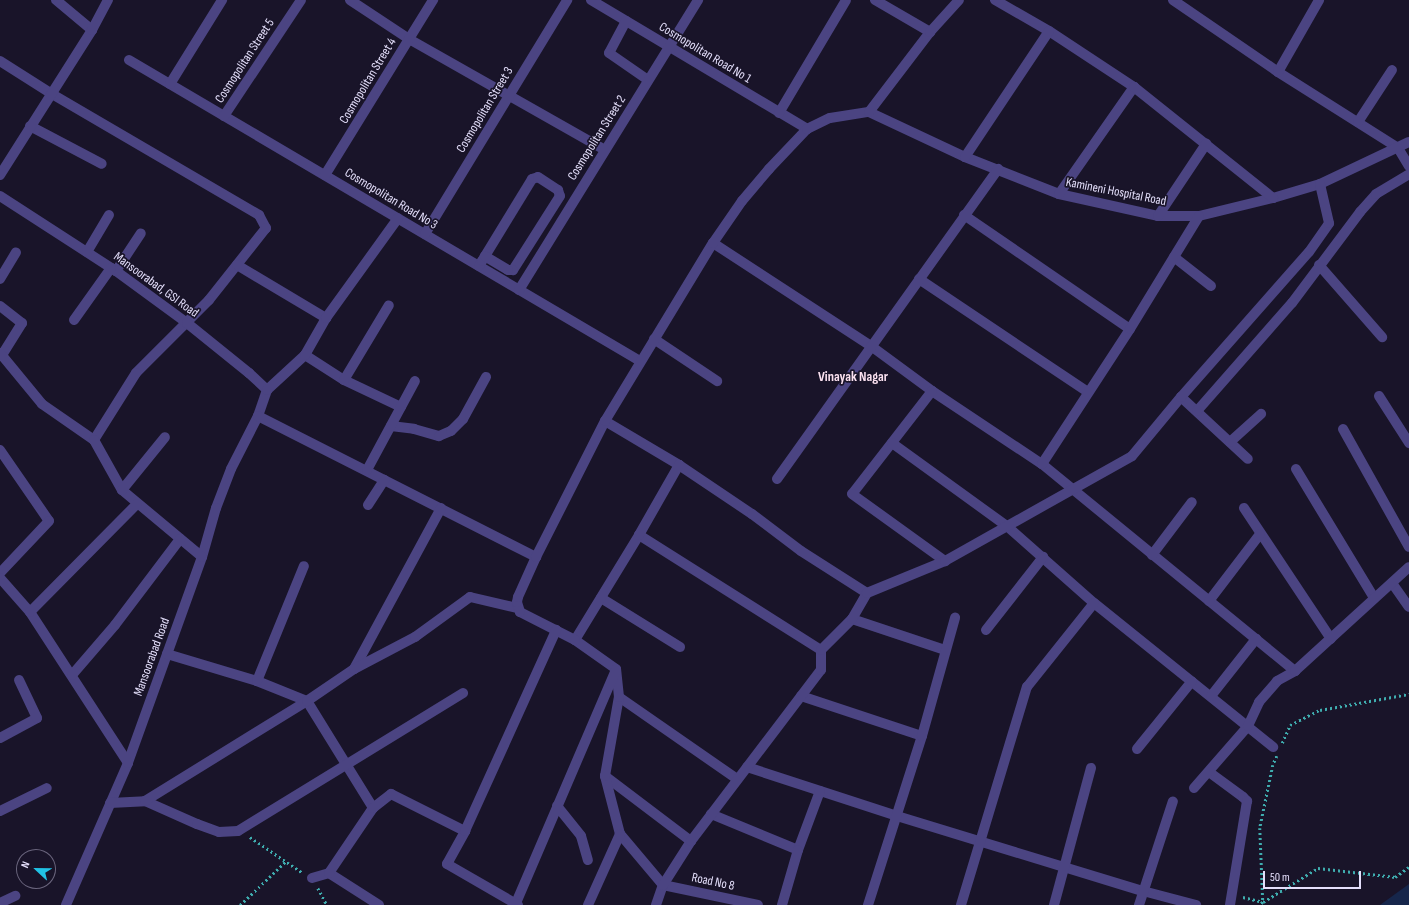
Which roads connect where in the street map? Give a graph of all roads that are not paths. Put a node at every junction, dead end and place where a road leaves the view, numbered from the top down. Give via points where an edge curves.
1 (56, 0) edge
2 (108, 0) edge
3 (222, 0) edge
4 (301, 0) edge
5 (350, 0) edge
6 (433, 0) edge
7 (567, 0) edge
8 (591, 0) edge
9 (698, 0) edge
10 (846, 0) edge
11 (875, 0) edge
12 (959, 0) edge
13 (995, 0) edge
14 (1173, 0) edge
15 (1318, 0) edge
16 (626, 21) junction
17 (92, 30) junction
18 (1049, 31) junction
19 (930, 32) junction
20 (409, 39) junction
21 (669, 47) junction
22 (129, 60) dead end
23 (0, 62) edge
24 (1392, 70) dead end
25 (1278, 72) junction
26 (648, 80) junction
27 (170, 84) junction
28 (1134, 87) junction
29 (52, 94) junction
30 (509, 96) junction
31 (868, 112) junction
32 (779, 113) junction
33 (224, 116) junction
34 (1358, 122) junction
35 (30, 126) junction
36 (807, 129) junction
37 (1409, 142) edge
38 (1206, 144) junction
39 (1398, 148) junction
40 (605, 150) junction
41 (965, 158) junction
42 (102, 164) dead end
43 (1409, 166) edge
44 (998, 169) junction
45 (1409, 174) edge
46 (0, 175) edge
47 (326, 175) junction
48 (1320, 184) junction
49 (1059, 194) junction
50 (0, 196) edge
51 (1273, 198) junction
52 (109, 215) dead end
53 (964, 215) junction
54 (1158, 216) junction
55 (1199, 216) junction
56 (398, 218) junction
57 (141, 232) dead end
58 (425, 234) junction
59 (713, 243) junction
60 (16, 252) dead end
61 (87, 252) junction
62 (485, 256) junction
63 (1174, 257) junction
64 (237, 265) junction
65 (1319, 265) junction
66 (479, 266) junction
67 (113, 270) junction
68 (0, 279) edge
69 (919, 279) junction
70 (1211, 286) dead end
71 (519, 290) junction
72 (389, 305) dead end
73 (0, 306) edge
74 (326, 318) junction
75 (74, 320) dead end
76 (186, 323) junction
77 (1130, 329) junction
78 (1382, 337) dead end
79 (654, 339) junction
80 (871, 346) junction
81 (1, 354) edge
82 (305, 355) junction
83 (640, 361) junction
84 (486, 377) dead end
85 (344, 380) junction
86 (415, 380) dead end
87 (717, 381) dead end
88 (267, 390) junction
89 (932, 391) junction
90 (1088, 392) junction
91 (1379, 396) dead end
92 (1181, 397) junction
93 (401, 407) junction
94 (1196, 411) junction
95 (1261, 414) dead end
96 (258, 416) junction
97 (605, 421) junction
98 (391, 426) junction
99 (1343, 429) dead end
100 (165, 437) dead end
101 (94, 440) junction
102 (1230, 442) junction
103 (892, 443) junction
104 (1409, 443) edge
105 (0, 450) edge
106 (1248, 459) dead end
107 (1042, 464) junction
108 (679, 465) junction
109 (1296, 469) dead end
110 (368, 470) junction
111 (777, 479) dead end
112 (384, 480) junction
113 (122, 490) junction
114 (1072, 490) junction
115 (1192, 502) dead end
116 (137, 504) junction
117 (368, 505) dead end
118 (441, 508) junction
119 (1244, 508) dead end
120 (1008, 527) junction
121 (1260, 534) junction
122 (639, 535) junction
123 (180, 539) junction
124 (1409, 547) edge
125 (1152, 555) junction
126 (536, 556) junction
127 (202, 557) junction
128 (1043, 557) junction
129 (944, 561) junction
130 (304, 566) dead end
131 (1409, 567) edge
132 (0, 573) edge
133 (0, 578) edge
134 (1392, 583) junction
135 (867, 593) junction
136 (601, 598) junction
137 (1374, 598) junction
138 (1209, 601) junction
139 (1094, 603) junction
140 (1409, 607) edge
141 (517, 608) junction
142 (30, 612) junction
143 (955, 618) dead end
144 (852, 619) junction
145 (556, 630) junction
146 (986, 630) dead end
147 (1256, 639) junction
148 (1331, 639) junction
149 (576, 640) junction
150 (680, 647) dead end
151 (821, 650) junction
152 (945, 650) junction
153 (167, 654) junction
154 (354, 669) junction
155 (616, 669) junction
156 (1295, 671) junction
157 (72, 675) junction
158 (19, 680) dead end
159 (257, 681) junction
160 (1192, 681) junction
161 (463, 693) dead end
162 (801, 696) junction
163 (1211, 696) junction
164 (619, 697) junction
165 (307, 701) junction
166 (1248, 726) junction
167 (922, 736) junction
168 (0, 738) edge
169 (1278, 748) road end
170 (1137, 749) dead end
171 (128, 763) junction
172 (346, 765) junction
173 (748, 767) junction
174 (1091, 768) dead end
175 (1209, 772) junction
176 (605, 776) junction
177 (737, 779) junction
178 (47, 788) dead end
179 (1194, 788) dead end
180 (820, 791) junction
181 (145, 801) junction
182 (1173, 801) dead end
183 (110, 803) junction
184 (557, 806) junction
185 (374, 808) junction
186 (0, 811) edge
187 (711, 814) junction
188 (897, 816) junction
189 (465, 831) junction
190 (620, 834) junction
191 (691, 841) junction
192 (981, 842) junction
193 (798, 850) junction
194 (588, 860) dead end
195 (1066, 867) junction
196 (329, 873) junction
197 (312, 878) road end
198 (663, 885) junction
199 (1143, 891) junction
200 (14, 896) dead end
201 (0, 903) edge
202 (517, 904) edge
203 (66, 905) edge
204 (379, 905) edge
205 (588, 905) edge
206 (656, 905) edge
207 (758, 905) edge
208 (782, 905) edge
209 (868, 905) edge
210 (961, 905) edge
211 (1054, 905) edge
212 (1139, 905) edge
213 (1196, 905) edge
214 (1230, 905) edge

1 - 17 street
2 - 17 street
3 - 27 street
4 - 33 street, Cosmopolitan Street 5
5 - 20 street
6 - 20 street, Cosmopolitan Street 4
7 - 30 street, Cosmopolitan Street 3
8 - 16 street, Cosmopolitan Road No 1
9 - 21 street, Cosmopolitan Street 2
10 - 32 street
11 - 19 street
12 - 19 street
13 - 18 street
14 - 25 street
15 - 25 street
16 - 21 street, Cosmopolitan Road No 1
16 - 26 street via 609,53
17 - 29 street
18 - 28 street
18 - 41 street
19 - 31 street
20 - 30 street
20 - 47 street, Cosmopolitan Street 4
21 - 26 street, Cosmopolitan Street 2
21 - 32 street, Cosmopolitan Road No 1
22 - 27 street, Cosmopolitan Road No 3
23 - 29 street
24 - 34 street
25 - 34 street
26 - 40 street, Cosmopolitan Street 2
27 - 33 street, Cosmopolitan Road No 3
28 - 38 street
28 - 49 street
29 - 35 street
29 - 64 street via 260,215 266,228
30 - 40 street
30 - 58 street, Cosmopolitan Street 3
31 - 36 street via 830,118
31 - 41 street, Kamineni Hospital Road
32 - 36 street, Cosmopolitan Road No 1
33 - 47 street, Cosmopolitan Road No 3
34 - 39 street
35 - 42 street
35 - 46 street
36 - 59 street via 769,169
37 - 39 street, Kamineni Hospital Road
38 - 51 street
38 - 54 street
39 - 43 street
39 - 48 street, Kamineni Hospital Road
40 - 71 street, Cosmopolitan Street 2
41 - 44 street, Kamineni Hospital Road
44 - 49 street, Kamineni Hospital Road
44 - 53 street
45 - 65 street via 1376,194
47 - 56 street, Cosmopolitan Road No 3
48 - 51 street, Kamineni Hospital Road
48 - 92 street via 1329,224 1309,252
49 - 54 street, Kamineni Hospital Road
50 - 61 street, Mansoorabad, GSI Road
51 - 55 street, Kamineni Hospital Road
52 - 61 street
53 - 69 street
53 - 77 street
54 - 55 street, Kamineni Hospital Road
55 - 63 street
56 - 58 street, Cosmopolitan Road No 3
56 - 74 street
57 - 67 street
58 - 66 street, Cosmopolitan Road No 3
59 - 79 street
59 - 80 street
60 - 68 street
61 - 67 street, Mansoorabad, GSI Road
62 - 62 street via 532,180 538,177 558,190 560,196 513,270 508,270
62 - 66 street
63 - 70 street
63 - 77 street
64 - 74 street
64 - 76 street via 209,300
65 - 78 street
65 - 94 street via 1292,303
66 - 71 street, Cosmopolitan Road No 3
67 - 75 street
67 - 76 street, Mansoorabad, GSI Road
69 - 80 street
69 - 90 street
71 - 83 street, Cosmopolitan Road No 3
72 - 85 street
73 - 81 street via 22,323
74 - 82 street
76 - 88 street, Mansoorabad, GSI Road
76 - 101 street via 136,373
77 - 90 street
79 - 83 street
79 - 87 street
80 - 89 street
80 - 111 street
81 - 101 street via 42,404
82 - 85 street
82 - 88 street
83 - 97 street
84 - 98 street via 463,419 451,431 439,436
85 - 93 street
86 - 93 street
88 - 96 street
89 - 103 street
89 - 107 street
90 - 107 street
91 - 104 street
92 - 94 street
92 - 114 street via 1132,456
93 - 98 street
94 - 102 street
95 - 102 street
96 - 110 street
96 - 127 street, Mansoorabad Road via 231,469 216,508
97 - 108 street
97 - 126 street
98 - 110 street
99 - 124 street
100 - 113 street
101 - 113 street
102 - 106 street
103 - 120 street
103 - 129 street via 852,494
105 - 132 street via 49,520
107 - 114 street
108 - 122 street
108 - 135 street via 752,514 801,551
109 - 137 street
110 - 112 street
112 - 117 street
112 - 118 street
113 - 116 street
114 - 120 street
114 - 125 street
115 - 125 street
116 - 123 street
116 - 142 street
118 - 126 street
118 - 154 street
119 - 121 street
120 - 128 street
120 - 129 street
121 - 138 street
121 - 148 street
122 - 136 street
122 - 151 street
123 - 127 street
123 - 157 street via 115,625
125 - 138 street
126 - 141 street via 518,597
127 - 153 street, Mansoorabad Road
128 - 139 street
128 - 146 street
129 - 135 street
130 - 159 street
131 - 134 street
133 - 142 street
134 - 137 street
134 - 140 street
135 - 144 street
136 - 149 street
136 - 150 street
137 - 148 street
138 - 147 street
139 - 160 street
139 - 192 street via 1027,687
141 - 145 street via 525,616
141 - 154 street via 470,597 415,637
142 - 157 street
143 - 152 street
144 - 151 street
144 - 152 street
145 - 149 street
145 - 189 street
147 - 156 street
147 - 163 street
148 - 156 street
149 - 155 street
151 - 162 street via 821,670
152 - 167 street
153 - 159 street
153 - 171 street, Mansoorabad Road
154 - 165 street
155 - 164 street
155 - 184 street
156 - 166 street via 1277,681 1259,702
157 - 171 street
158 - 168 street via 37,718
159 - 165 street
160 - 163 street
160 - 170 street
161 - 172 street
162 - 167 street
162 - 173 street
163 - 166 street
164 - 176 street
164 - 177 street
165 - 172 street
165 - 181 street
166 - 169 street
166 - 175 street
167 - 188 street
171 - 183 street, Mansoorabad Road
172 - 181 street via 238,831 219,832
172 - 185 street
173 - 177 street
173 - 180 street
174 - 195 street
175 - 179 street
175 - 214 street via 1247,801
176 - 190 street
176 - 191 street
177 - 187 street
178 - 186 street
180 - 188 street
180 - 193 street
181 - 183 street
182 - 199 street
183 - 203 street, Mansoorabad Road
184 - 194 street via 581,836
184 - 202 street
185 - 189 street via 391,794
185 - 196 street
187 - 191 street
187 - 193 street
188 - 192 street
188 - 209 street
189 - 202 street via 447,864
190 - 198 street
190 - 205 street
191 - 198 street
192 - 195 street
192 - 210 street
193 - 208 street
195 - 199 street
195 - 211 street
196 - 197 street
196 - 204 street
198 - 206 street
198 - 207 street, Road No 8
199 - 212 street
199 - 213 street
200 - 201 street

